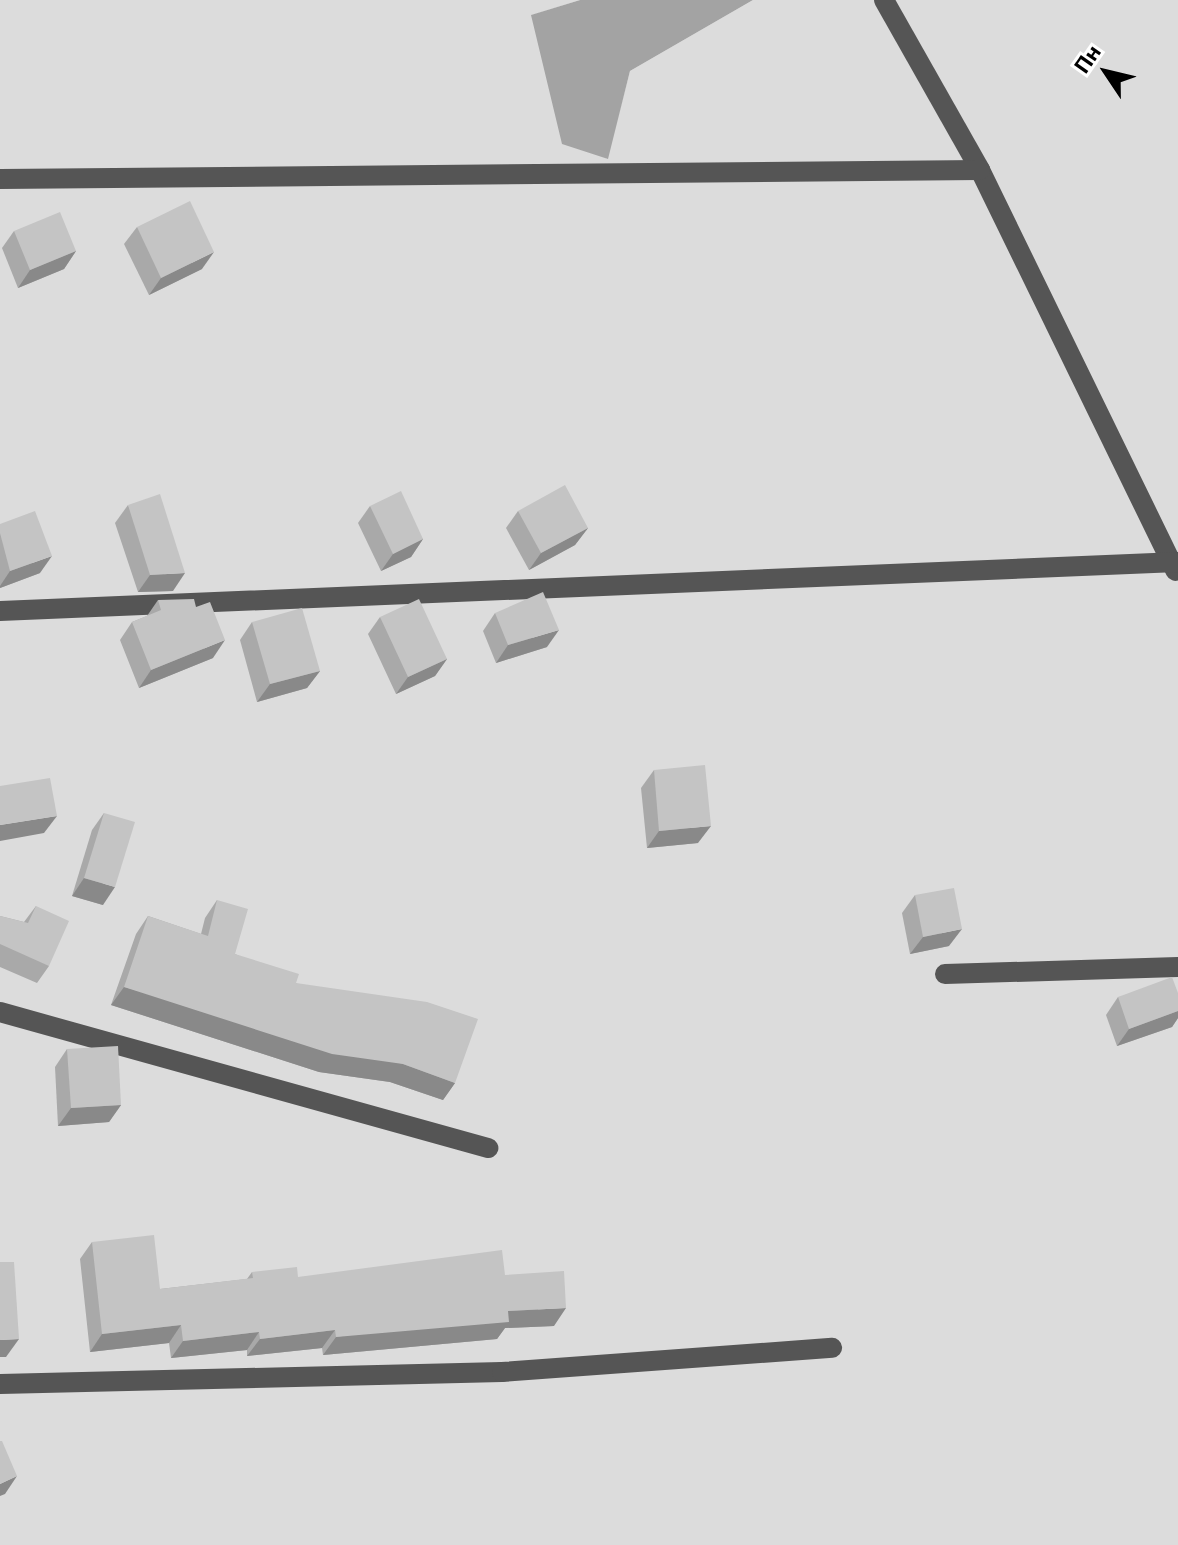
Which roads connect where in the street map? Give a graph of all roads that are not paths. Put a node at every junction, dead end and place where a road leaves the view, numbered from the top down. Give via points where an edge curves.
1 (884, 0) edge
2 (980, 170) junction
3 (0, 179) edge
4 (1176, 566) edge
5 (0, 611) edge
6 (1178, 967) edge
7 (945, 974) dead end
8 (0, 1012) edge
9 (488, 1148) dead end
10 (832, 1348) dead end
11 (0, 1384) edge

1 - 2 lane
2 - 3 lane
2 - 4 lane
4 - 5 lane
6 - 7 lane
8 - 9 lane
10 - 11 lane via 502,1372

